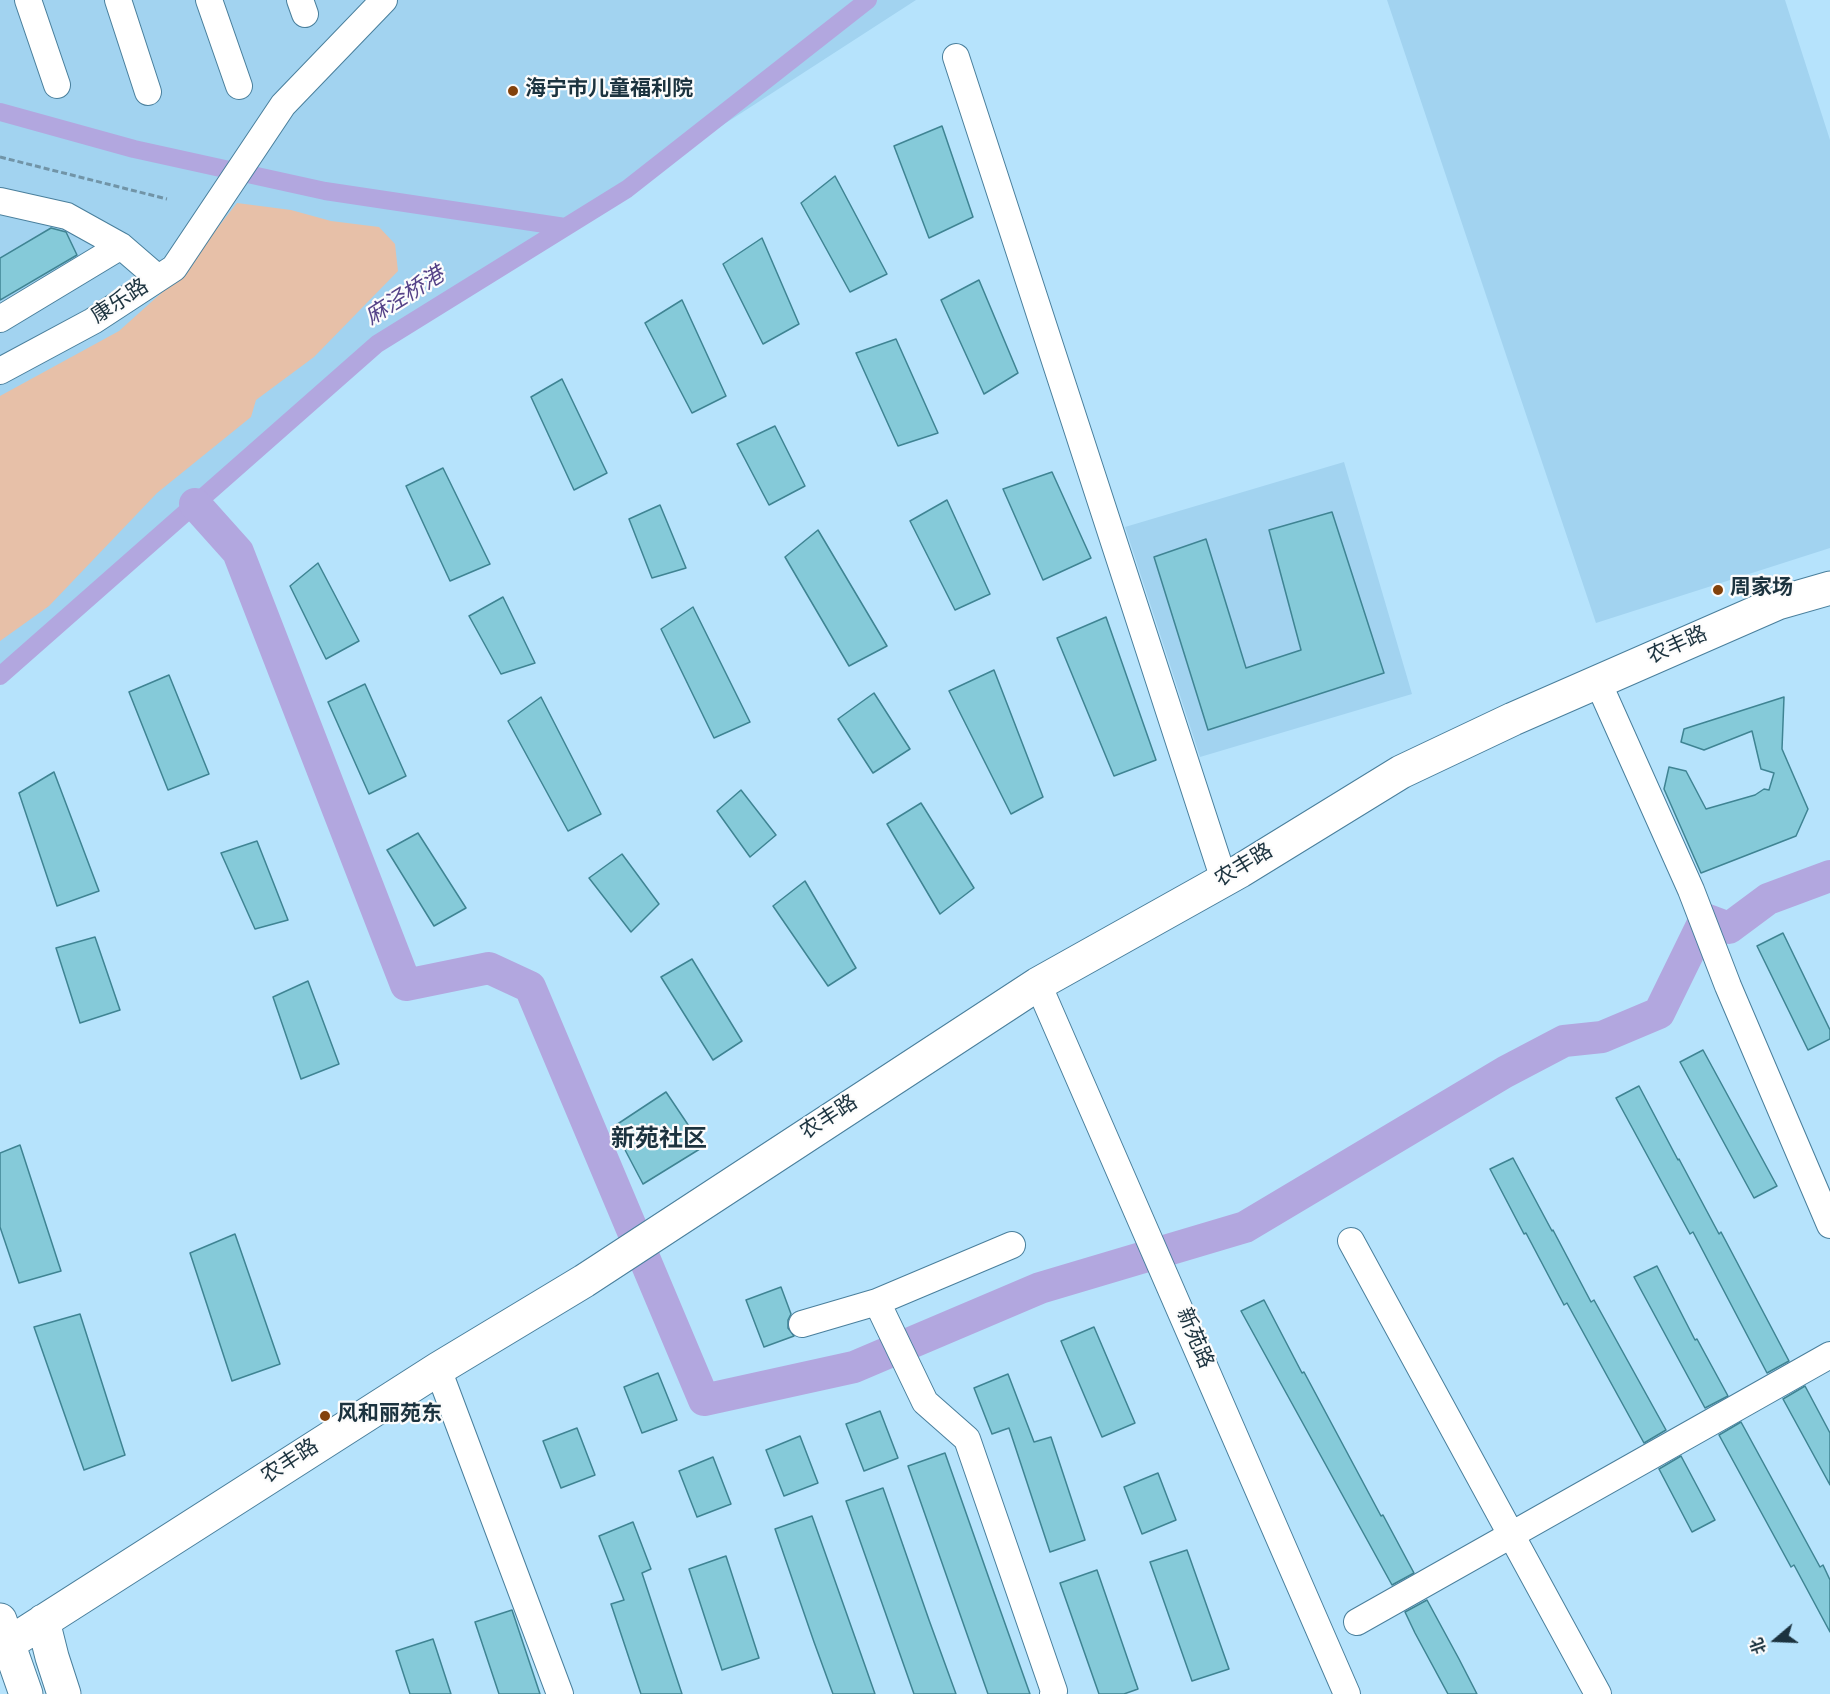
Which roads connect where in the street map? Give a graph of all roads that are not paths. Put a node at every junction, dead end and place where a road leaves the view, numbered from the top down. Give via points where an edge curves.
1 (28, 0) edge
2 (118, 0) edge
3 (209, 0) edge
4 (384, 0) edge
5 (956, 57) dead end
6 (57, 85) dead end
7 (239, 86) dead end
8 (148, 92) dead end
9 (0, 201) edge
10 (121, 246) junction
11 (158, 278) junction
12 (0, 319) edge
13 (0, 371) edge
14 (1830, 588) edge
15 (1598, 682) junction
16 (1224, 880) junction
17 (1038, 984) junction
18 (1830, 1225) edge
19 (1351, 1241) dead end
20 (1011, 1245) dead end
21 (877, 1302) junction
22 (802, 1324) dead end
23 (1830, 1354) edge
24 (438, 1369) junction
25 (1512, 1535) junction
26 (43, 1621) junction
27 (1357, 1623) dead end
28 (3, 1637) edge
29 (26, 1694) edge
30 (64, 1694) edge
31 (560, 1694) edge
32 (1053, 1694) edge
33 (1347, 1694) edge
34 (1598, 1694) edge

1 - 6 street
2 - 8 street
3 - 7 street
4 - 11 street, 康乐路 via 283,105 174,268
5 - 16 street
9 - 10 street via 67,216
10 - 11 street
10 - 12 street
11 - 13 street, 康乐路 via 93,321
14 - 15 main road, 农丰路 via 1778,603
15 - 16 main road, 农丰路 via 1401,772
15 - 18 street via 1691,890
16 - 17 main road, 农丰路
17 - 24 main road, 农丰路 via 584,1281
17 - 33 street, 新苑路
19 - 25 street
20 - 21 street
21 - 22 street
21 - 32 street via 925,1402 967,1439
23 - 25 street
24 - 26 main road, 农丰路
24 - 31 street
25 - 27 street
25 - 34 street
26 - 28 main road, 农丰路
26 - 30 main road
28 - 29 main road

